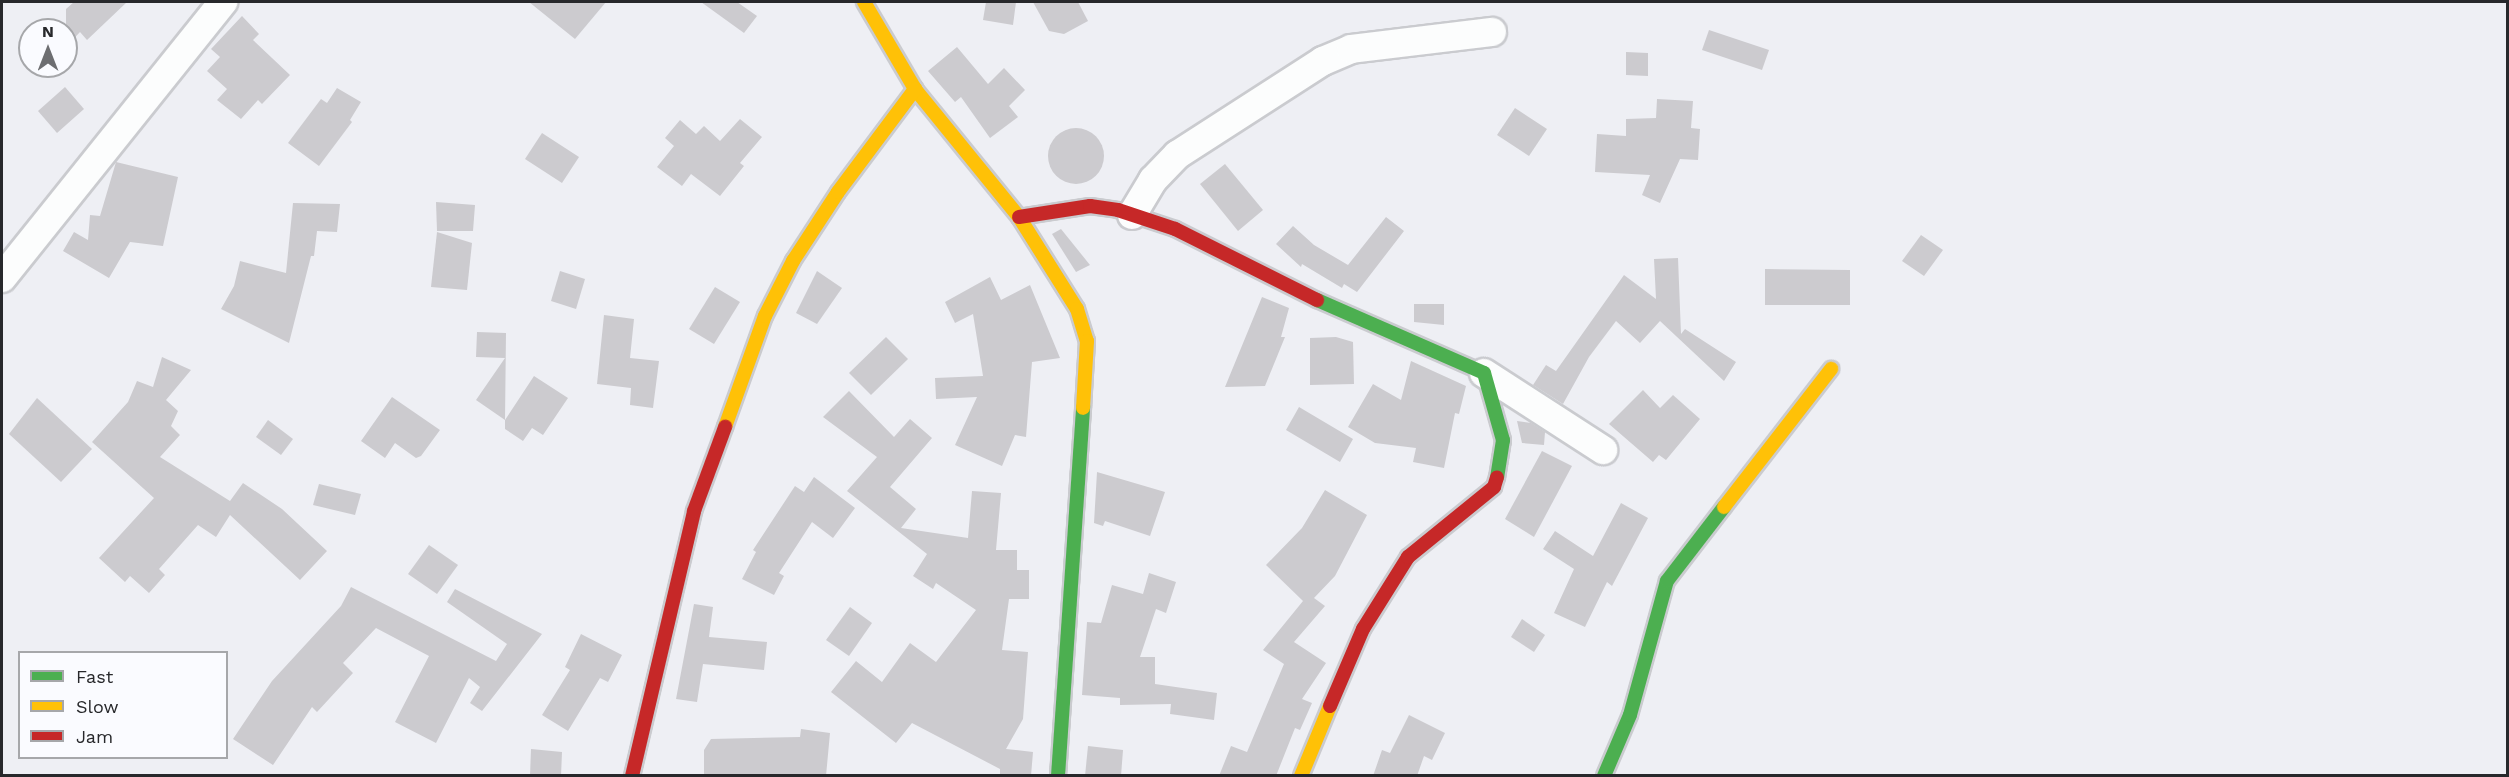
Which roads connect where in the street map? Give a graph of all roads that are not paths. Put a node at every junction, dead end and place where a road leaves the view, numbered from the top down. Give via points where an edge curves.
1 (223, 2) edge
2 (864, 2) edge
3 (1492, 32) dead end
4 (915, 89) junction
5 (1132, 215) junction
6 (1019, 217) junction
7 (2, 278) edge
8 (1832, 369) dead end
9 (1484, 373) junction
10 (1603, 450) dead end
11 (632, 776) edge
12 (1058, 776) edge
13 (1301, 776) edge
14 (1604, 776) edge

1 - 7 street
2 - 4 street
3 - 5 street via 1351,49 1323,61 1177,155 1153,180
4 - 6 street
4 - 11 street via 838,192 793,261 765,316 694,511
5 - 6 street via 1090,206
5 - 9 street via 1175,229 1277,282
6 - 12 street via 1077,309 1087,341
8 - 14 street via 1667,581 1630,714
9 - 10 street
9 - 13 street via 1503,440 1502,463 1494,487 1408,557 1363,629

